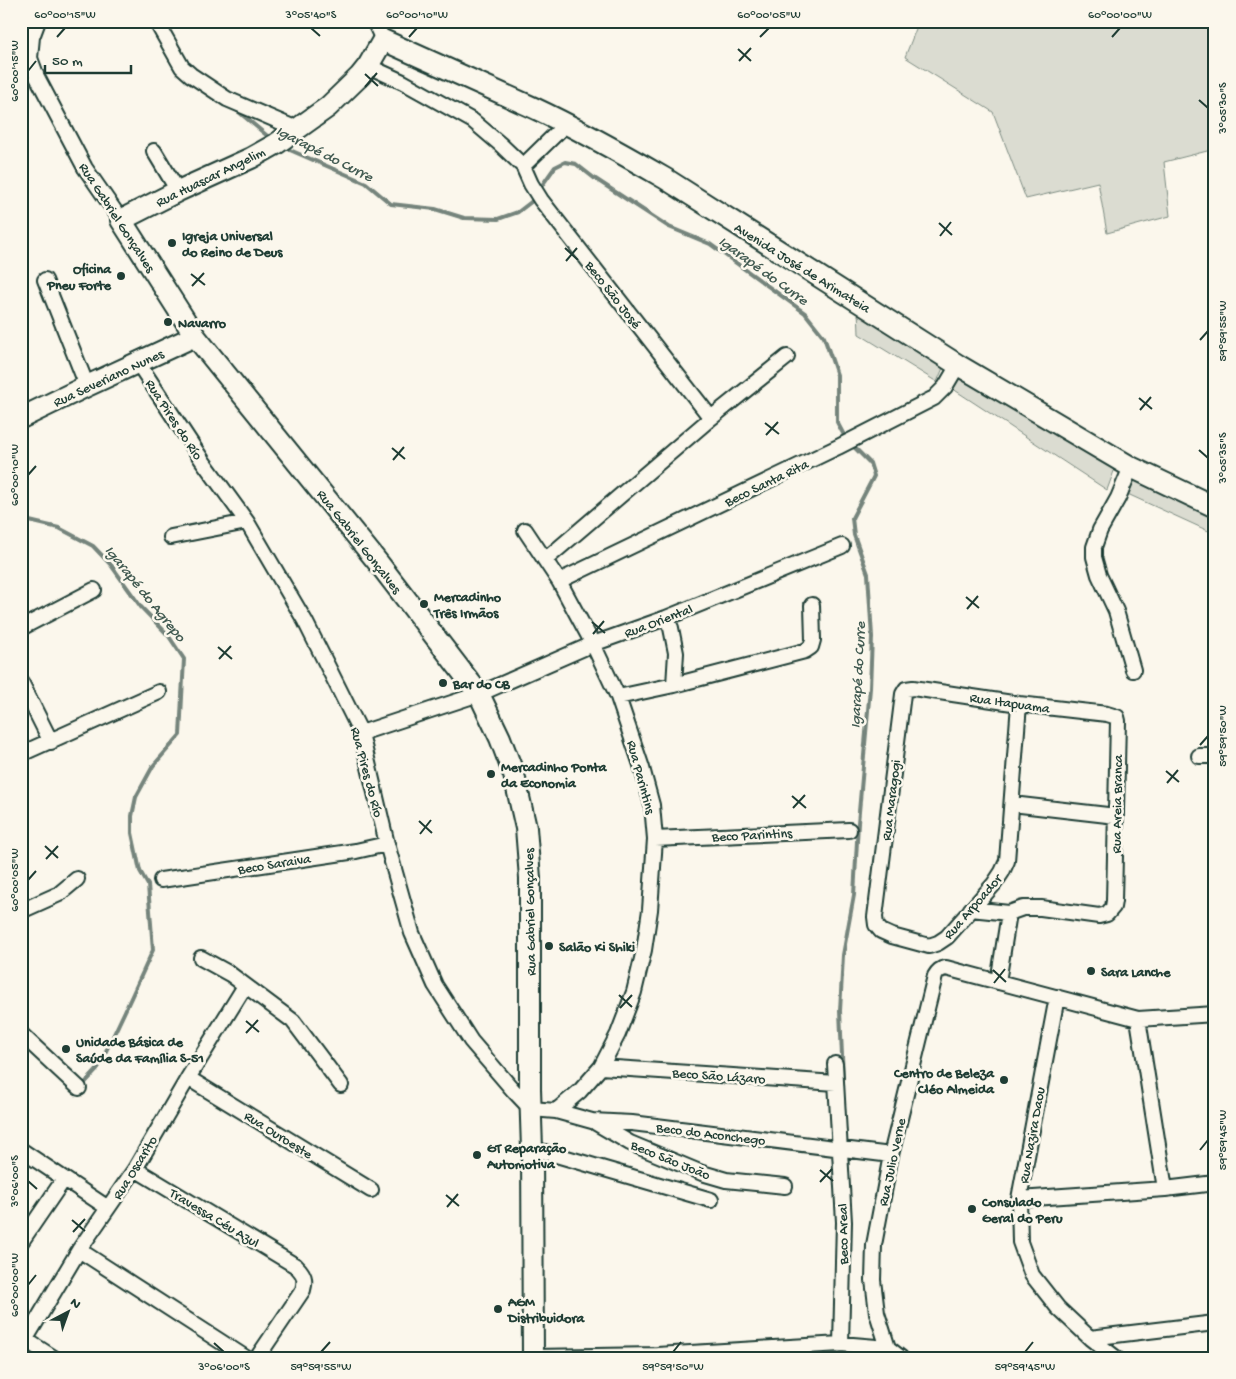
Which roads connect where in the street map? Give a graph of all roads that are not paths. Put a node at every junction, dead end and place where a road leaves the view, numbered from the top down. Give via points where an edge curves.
1 (38, 21) edge
2 (156, 21) edge
3 (374, 21) edge
4 (384, 40) junction
5 (368, 66) junction
6 (565, 125) junction
7 (297, 129) junction
8 (154, 151) dead end
9 (523, 166) junction
10 (178, 191) junction
11 (121, 220) junction
12 (45, 280) dead end
13 (196, 336) junction
14 (787, 357) dead end
15 (138, 363) junction
16 (958, 365) junction
17 (87, 386) junction
18 (21, 418) edge
19 (711, 418) junction
20 (1131, 467) junction
21 (1215, 507) edge
22 (246, 522) junction
23 (526, 530) dead end
24 (171, 537) dead end
25 (842, 546) dead end
26 (545, 560) junction
27 (559, 581) junction
28 (94, 590) dead end
29 (812, 605) dead end
30 (666, 618) junction
31 (21, 628) edge
32 (593, 644) junction
33 (1133, 670) dead end
34 (21, 682) edge
35 (674, 685) junction
36 (912, 688) joint
37 (159, 692) dead end
38 (478, 694) junction
39 (618, 696) junction
40 (1019, 704) junction
41 (1107, 714) joint
42 (361, 733) junction
43 (50, 742) junction
44 (21, 754) edge
45 (1199, 756) dead end
46 (1215, 756) edge
47 (1012, 804) junction
48 (1116, 816) junction
49 (849, 830) dead end
50 (656, 839) junction
51 (387, 844) junction
52 (77, 879) dead end
53 (161, 880) dead end
54 (971, 908) junction
55 (21, 911) edge
56 (1009, 913) junction
57 (875, 917) joint
58 (201, 958) dead end
59 (998, 982) junction
60 (246, 986) junction
61 (1057, 997) junction
62 (1215, 1014) edge
63 (1138, 1019) junction
64 (21, 1034) edge
65 (835, 1064) dead end
66 (601, 1067) junction
67 (188, 1078) junction
68 (836, 1083) junction
69 (342, 1085) dead end
70 (79, 1088) dead end
71 (522, 1090) junction
72 (531, 1109) junction
73 (556, 1111) junction
74 (592, 1121) junction
75 (532, 1149) junction
76 (839, 1149) junction
77 (21, 1150) edge
78 (891, 1155) junction
79 (135, 1169) junction
80 (64, 1179) junction
81 (1215, 1183) edge
82 (785, 1186) dead end
83 (1165, 1189) junction
84 (370, 1190) dead end
85 (1019, 1199) junction
86 (711, 1200) dead end
87 (108, 1208) junction
88 (21, 1242) edge
89 (80, 1250) junction
90 (1215, 1323) edge
91 (1090, 1338) junction
92 (24, 1343) edge
93 (841, 1344) junction
94 (888, 1348) junction
95 (533, 1357) edge
96 (54, 1358) edge
97 (246, 1358) edge
98 (257, 1358) edge
99 (901, 1358) edge
100 (1116, 1358) edge

1 - 11 street, Rua Gabriel Gonçalves via 30,58 36,78 85,168
2 - 7 street via 182,67 191,75 227,99
3 - 4 street
4 - 5 street, Rua Huascar Angelim
4 - 6 street, Avenida José de Arimateia
5 - 7 street, Rua Huascar Angelim via 328,107
5 - 9 street, Beco São José via 473,121
6 - 9 street
6 - 16 street, Avenida José de Arimateia via 666,179
7 - 10 street, Rua Huascar Angelim via 251,158
8 - 10 street
9 - 19 street, Beco São José via 541,200
10 - 11 street, Rua Huascar Angelim
11 - 13 street, Rua Gabriel Gonçalves
12 - 17 street
13 - 15 street, Rua Severiano Nunes
13 - 38 street, Rua Gabriel Gonçalves via 375,558
14 - 19 street
15 - 17 street, Rua Severiano Nunes
15 - 22 street, Rua Pires do Río
16 - 20 street, Avenida José de Arimateia
16 - 27 street, Beco Santa Rita via 946,387 934,398
17 - 18 street, Rua Severiano Nunes
19 - 26 street
20 - 21 street, Avenida José de Arimateia
20 - 33 street via 1100,530 1094,557 1116,611
22 - 24 street
22 - 42 street, Rua Pires do Río via 305,621
23 - 26 street, Rua Parintins
25 - 30 street, Rua Oriental
26 - 27 street, Rua Parintins
27 - 32 street, Rua Parintins
28 - 31 street
29 - 35 street via 813,640 805,651
30 - 32 street, Rua Oriental
30 - 35 street via 676,653
32 - 38 street, Rua Oriental
32 - 39 street, Rua Parintins
34 - 43 street
35 - 39 street
36 - 40 street, Rua Itapuama
36 - 57 street, Rua Maragogi via 903,694
37 - 43 street
38 - 42 street, Rua Oriental
38 - 71 street, Rua Gabriel Gonçalves via 514,775 526,828 530,878
39 - 50 street, Rua Parintins via 652,805
40 - 41 street, Rua Itapuama
40 - 47 street, Rua Arpoador
41 - 48 street, Rua Areia Branca via 1117,717 1118,721
42 - 51 street, Rua Pires do Río
43 - 44 street
45 - 46 street
47 - 48 street
47 - 54 street, Rua Arpoador via 1007,861 994,884
48 - 56 street, Rua Areia Branca via 1114,901 1107,914 1099,916 1041,908 1023,908
49 - 50 street, Beco Parintins
50 - 66 street, Rua Parintins via 649,918 634,992
51 - 53 street, Beco Saraiva
51 - 71 street, Rua Pires do Río via 412,933 436,985 471,1041
52 - 55 street via 59,894
54 - 56 street
54 - 57 street, Rua Arpoador via 946,937 929,946 880,930
56 - 59 street
58 - 60 street
59 - 61 street
59 - 78 street, Rua Julio Verne via 946,968 935,976
60 - 67 street, Rua Oscarito
60 - 69 street via 293,1021
61 - 63 street
61 - 85 street, Rua Nazira Daou
62 - 63 street
63 - 83 street
64 - 70 street
65 - 68 street, Beco Areal
66 - 68 street, Beco São Lázaro
66 - 73 street, Rua Parintins
67 - 79 street, Rua Oscarito
67 - 84 street, Rua Ouroeste
68 - 76 street, Beco Areal
71 - 72 street, Rua Gabriel Gonçalves
72 - 73 street, Beco do Aconchego
72 - 75 street, Rua Gabriel Gonçalves
73 - 74 street, Beco do Aconchego
74 - 76 street, Beco do Aconchego
74 - 82 street, Beco São João via 630,1143 702,1173 726,1180
75 - 86 street
75 - 95 street, Rua Gabriel Gonçalves
76 - 78 street, Beco do Aconchego
76 - 93 street, Beco Areal via 844,1222
77 - 80 street
78 - 94 street, Rua Julio Verne via 874,1245 873,1280 877,1313
79 - 87 street, Rua Oscarito
79 - 98 street, Travessa Céu Azul via 303,1273 303,1290
80 - 87 street
80 - 88 street
81 - 83 street
83 - 85 street
85 - 91 street, Rua Nazira Daou via 1020,1242 1032,1275 1058,1308
87 - 89 street, Rua Oscarito
89 - 92 street, Rua Oscarito
89 - 97 street
90 - 91 street
91 - 100 street, Rua Nazira Daou
92 - 96 street
93 - 94 street
93 - 95 street via 657,1355
94 - 99 street

